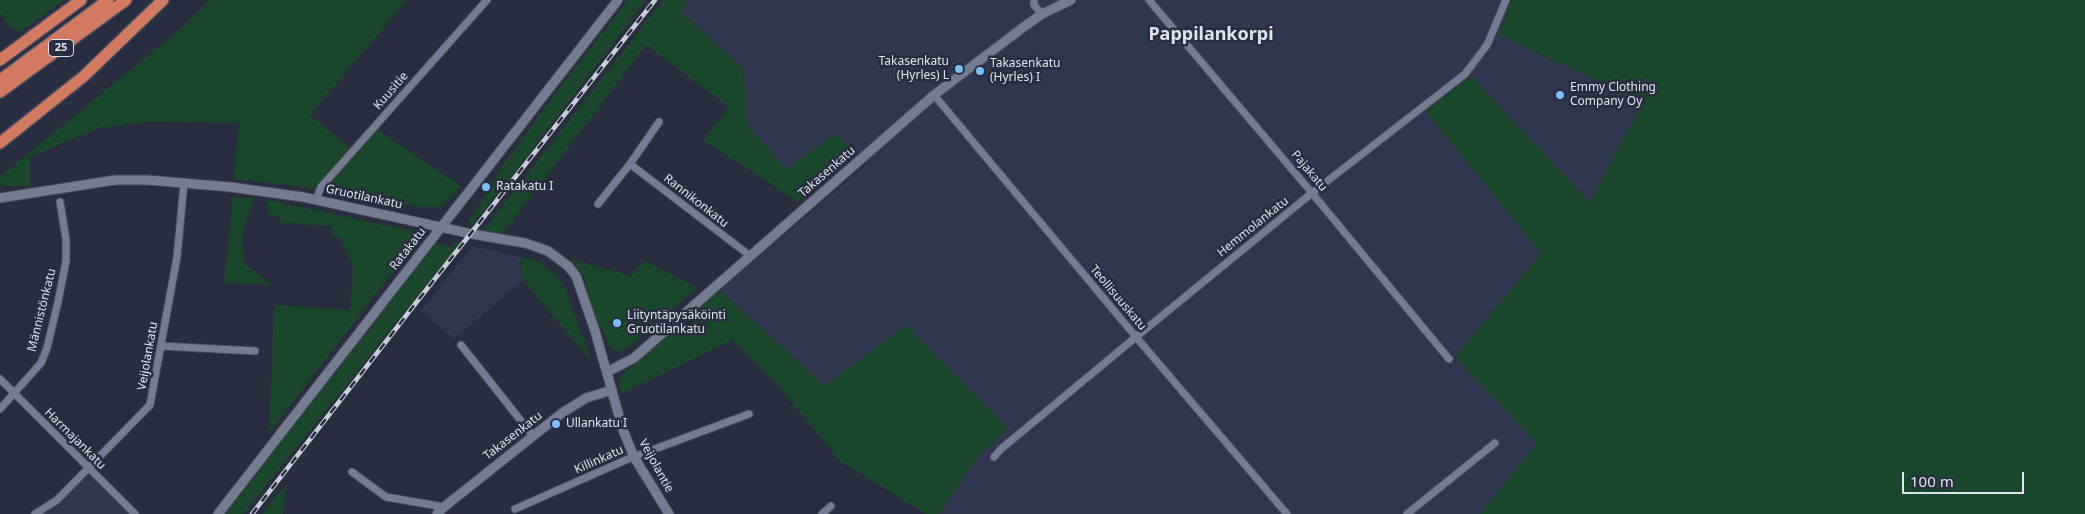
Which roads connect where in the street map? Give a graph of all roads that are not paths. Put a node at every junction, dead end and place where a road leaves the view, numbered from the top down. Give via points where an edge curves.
1 (81, 0) edge
2 (108, 0) edge
3 (126, 0) edge
4 (164, 0) edge
5 (487, 0) edge
6 (618, 0) edge
7 (1034, 0) edge
8 (1071, 0) edge
9 (1149, 0) edge
10 (1506, 0) edge
11 (1042, 14) junction
12 (0, 60) edge
13 (0, 80) edge
14 (0, 92) edge
15 (934, 95) junction
16 (659, 122) dead end
17 (0, 144) edge
18 (630, 164) junction
19 (184, 183) junction
20 (0, 192) edge
21 (33, 193) junction
22 (1312, 193) junction
23 (0, 198) edge
24 (316, 200) junction
25 (60, 202) dead end
26 (598, 204) dead end
27 (442, 226) junction
28 (749, 256) junction
29 (1136, 337) junction
30 (461, 345) dead end
31 (161, 346) junction
32 (255, 351) dead end
33 (1449, 359) dead end
34 (607, 372) junction
35 (0, 379) edge
36 (612, 390) junction
37 (14, 393) junction
38 (0, 409) edge
39 (749, 414) dead end
40 (533, 436) junction
41 (1495, 443) dead end
42 (634, 457) junction
43 (994, 457) dead end
44 (89, 469) junction
45 (352, 472) dead end
46 (444, 506) junction
47 (831, 506) dead end
48 (515, 509) dead end
49 (35, 514) edge
50 (135, 514) edge
51 (218, 514) edge
52 (437, 514) edge
53 (669, 514) edge
54 (822, 514) edge
55 (1287, 514) edge
56 (1407, 514) edge

1 - 12 highway
2 - 13 highway, 25
3 - 14 highway, 25
4 - 17 highway via 84,76
5 - 24 street, Kuusitie via 321,187
6 - 27 street, Ratakatu
7 - 11 street
8 - 11 street, Takasenkatu
9 - 22 street, Pajakatu
10 - 22 street, Hemmolankatu via 1487,45 1465,74
11 - 15 street, Takasenkatu
15 - 28 street, Takasenkatu
15 - 29 street, Teollisuuskatu
16 - 18 street
18 - 26 street
18 - 28 street, Rannikonkatu
19 - 21 street, Gruotilankatu via 115,180
19 - 24 street, Gruotilankatu via 262,190
19 - 31 street, Veijolankatu via 177,257
20 - 21 street
21 - 23 street
22 - 29 street, Hemmolankatu
22 - 33 street, Pajakatu
24 - 27 street, Gruotilankatu
25 - 37 street, Männistönkatu via 66,262 47,348 41,363
27 - 34 street, Gruotilankatu via 532,245 564,262 576,276
27 - 51 street, Ratakatu
28 - 34 street, Takasenkatu via 634,358
29 - 43 street, Hemmolankatu
29 - 55 street, Teollisuuskatu
30 - 40 street
31 - 32 street
31 - 44 street, Veijolankatu via 150,405
34 - 36 street, Veijolantie
35 - 37 street, Harmajankatu
36 - 40 street, Takasenkatu via 586,398
36 - 42 street, Veijolantie
37 - 38 street, Männistönkatu
37 - 44 street, Harmajankatu
39 - 42 street, Killinkatu
40 - 46 street, Takasenkatu
41 - 56 street
42 - 48 street, Killinkatu
42 - 53 street, Veijolantie
44 - 49 street, Veijolankatu via 57,500
44 - 50 street, Harmajankatu
45 - 46 street via 386,497
46 - 52 street, Takasenkatu
47 - 54 street

